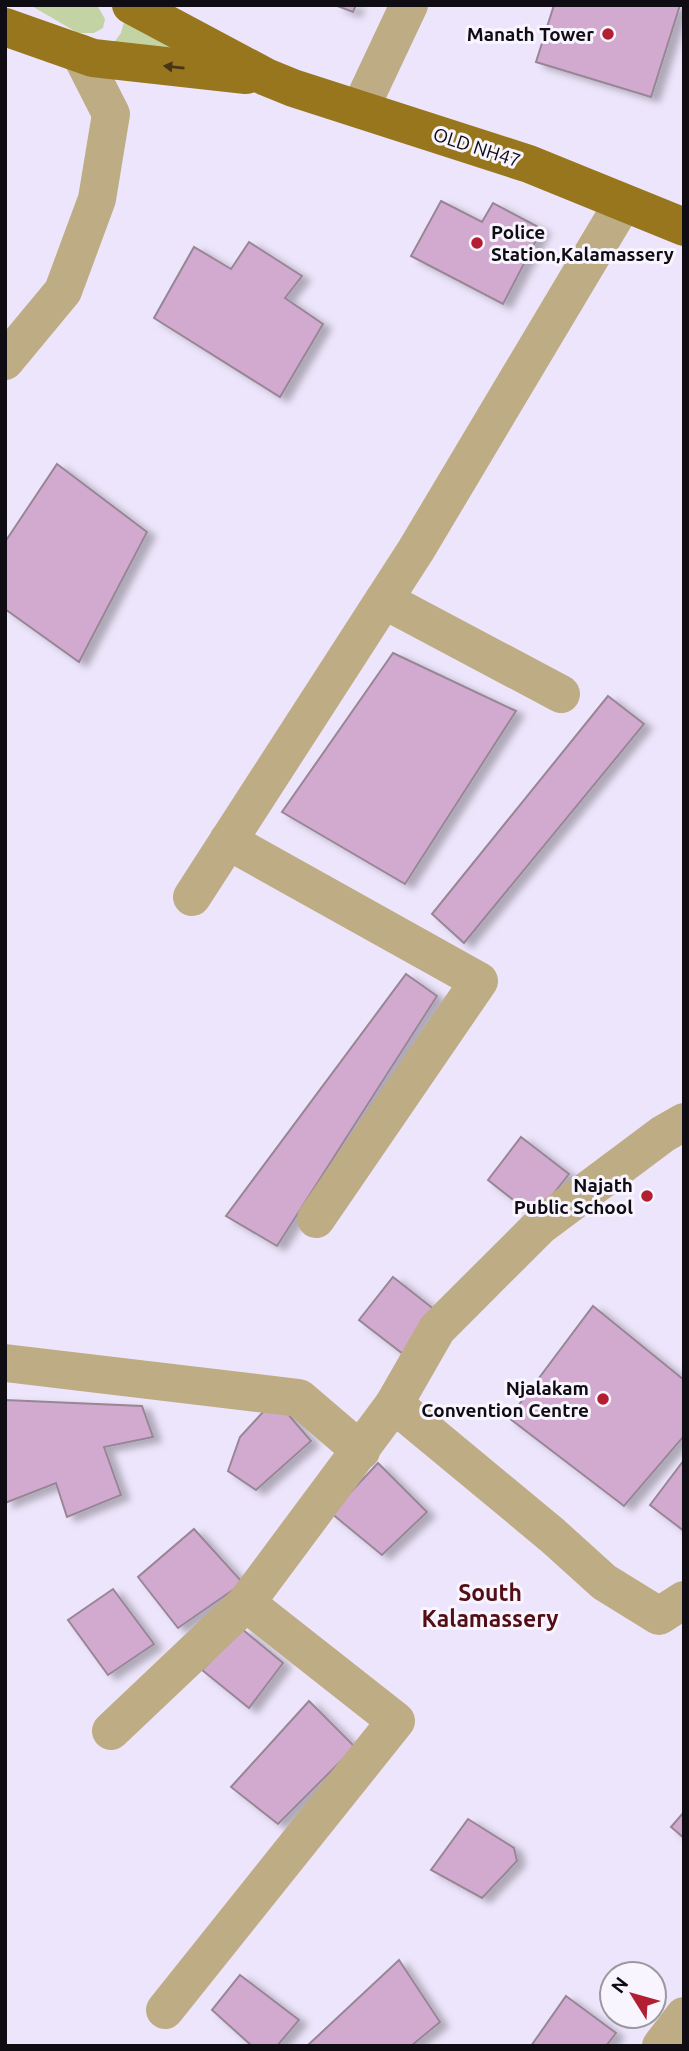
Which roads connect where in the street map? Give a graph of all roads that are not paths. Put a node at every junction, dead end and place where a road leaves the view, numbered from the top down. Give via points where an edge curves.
1 (114, 5) edge
2 (131, 5) edge
3 (410, 5) edge
4 (10, 26) edge
5 (86, 55) junction
6 (266, 77) junction
7 (360, 109) junction
8 (623, 202) junction
9 (684, 227) edge
10 (5, 361) edge
11 (384, 600) junction
12 (561, 694) dead end
13 (228, 841) junction
14 (191, 897) dead end
15 (684, 1122) edge
16 (316, 1219) dead end
17 (5, 1363) edge
18 (394, 1404) junction
19 (361, 1451) junction
20 (684, 1600) edge
21 (246, 1603) junction
22 (111, 1731) dead end
23 (165, 2010) dead end
24 (684, 2016) edge
25 (662, 2046) edge

1 - 5 main road via 107,40
2 - 6 main road, OLD NH47
3 - 7 street
4 - 5 main road, OLD NH47
6 -> 5 main road, OLD NH47
5 - 10 street via 111,114 97,199 63,291
6 - 7 main road, OLD NH47
7 - 8 main road, OLD NH47 via 529,164
8 - 9 main road, OLD NH47
8 - 11 street
11 - 12 street
11 - 13 street
13 - 14 street
13 - 16 street via 479,981
15 - 18 street via 540,1226 437,1329
17 - 19 street via 299,1398
18 - 19 street
18 - 20 street via 604,1583 659,1616
19 - 21 street
21 - 22 street
21 - 23 street via 396,1721
24 - 25 street

